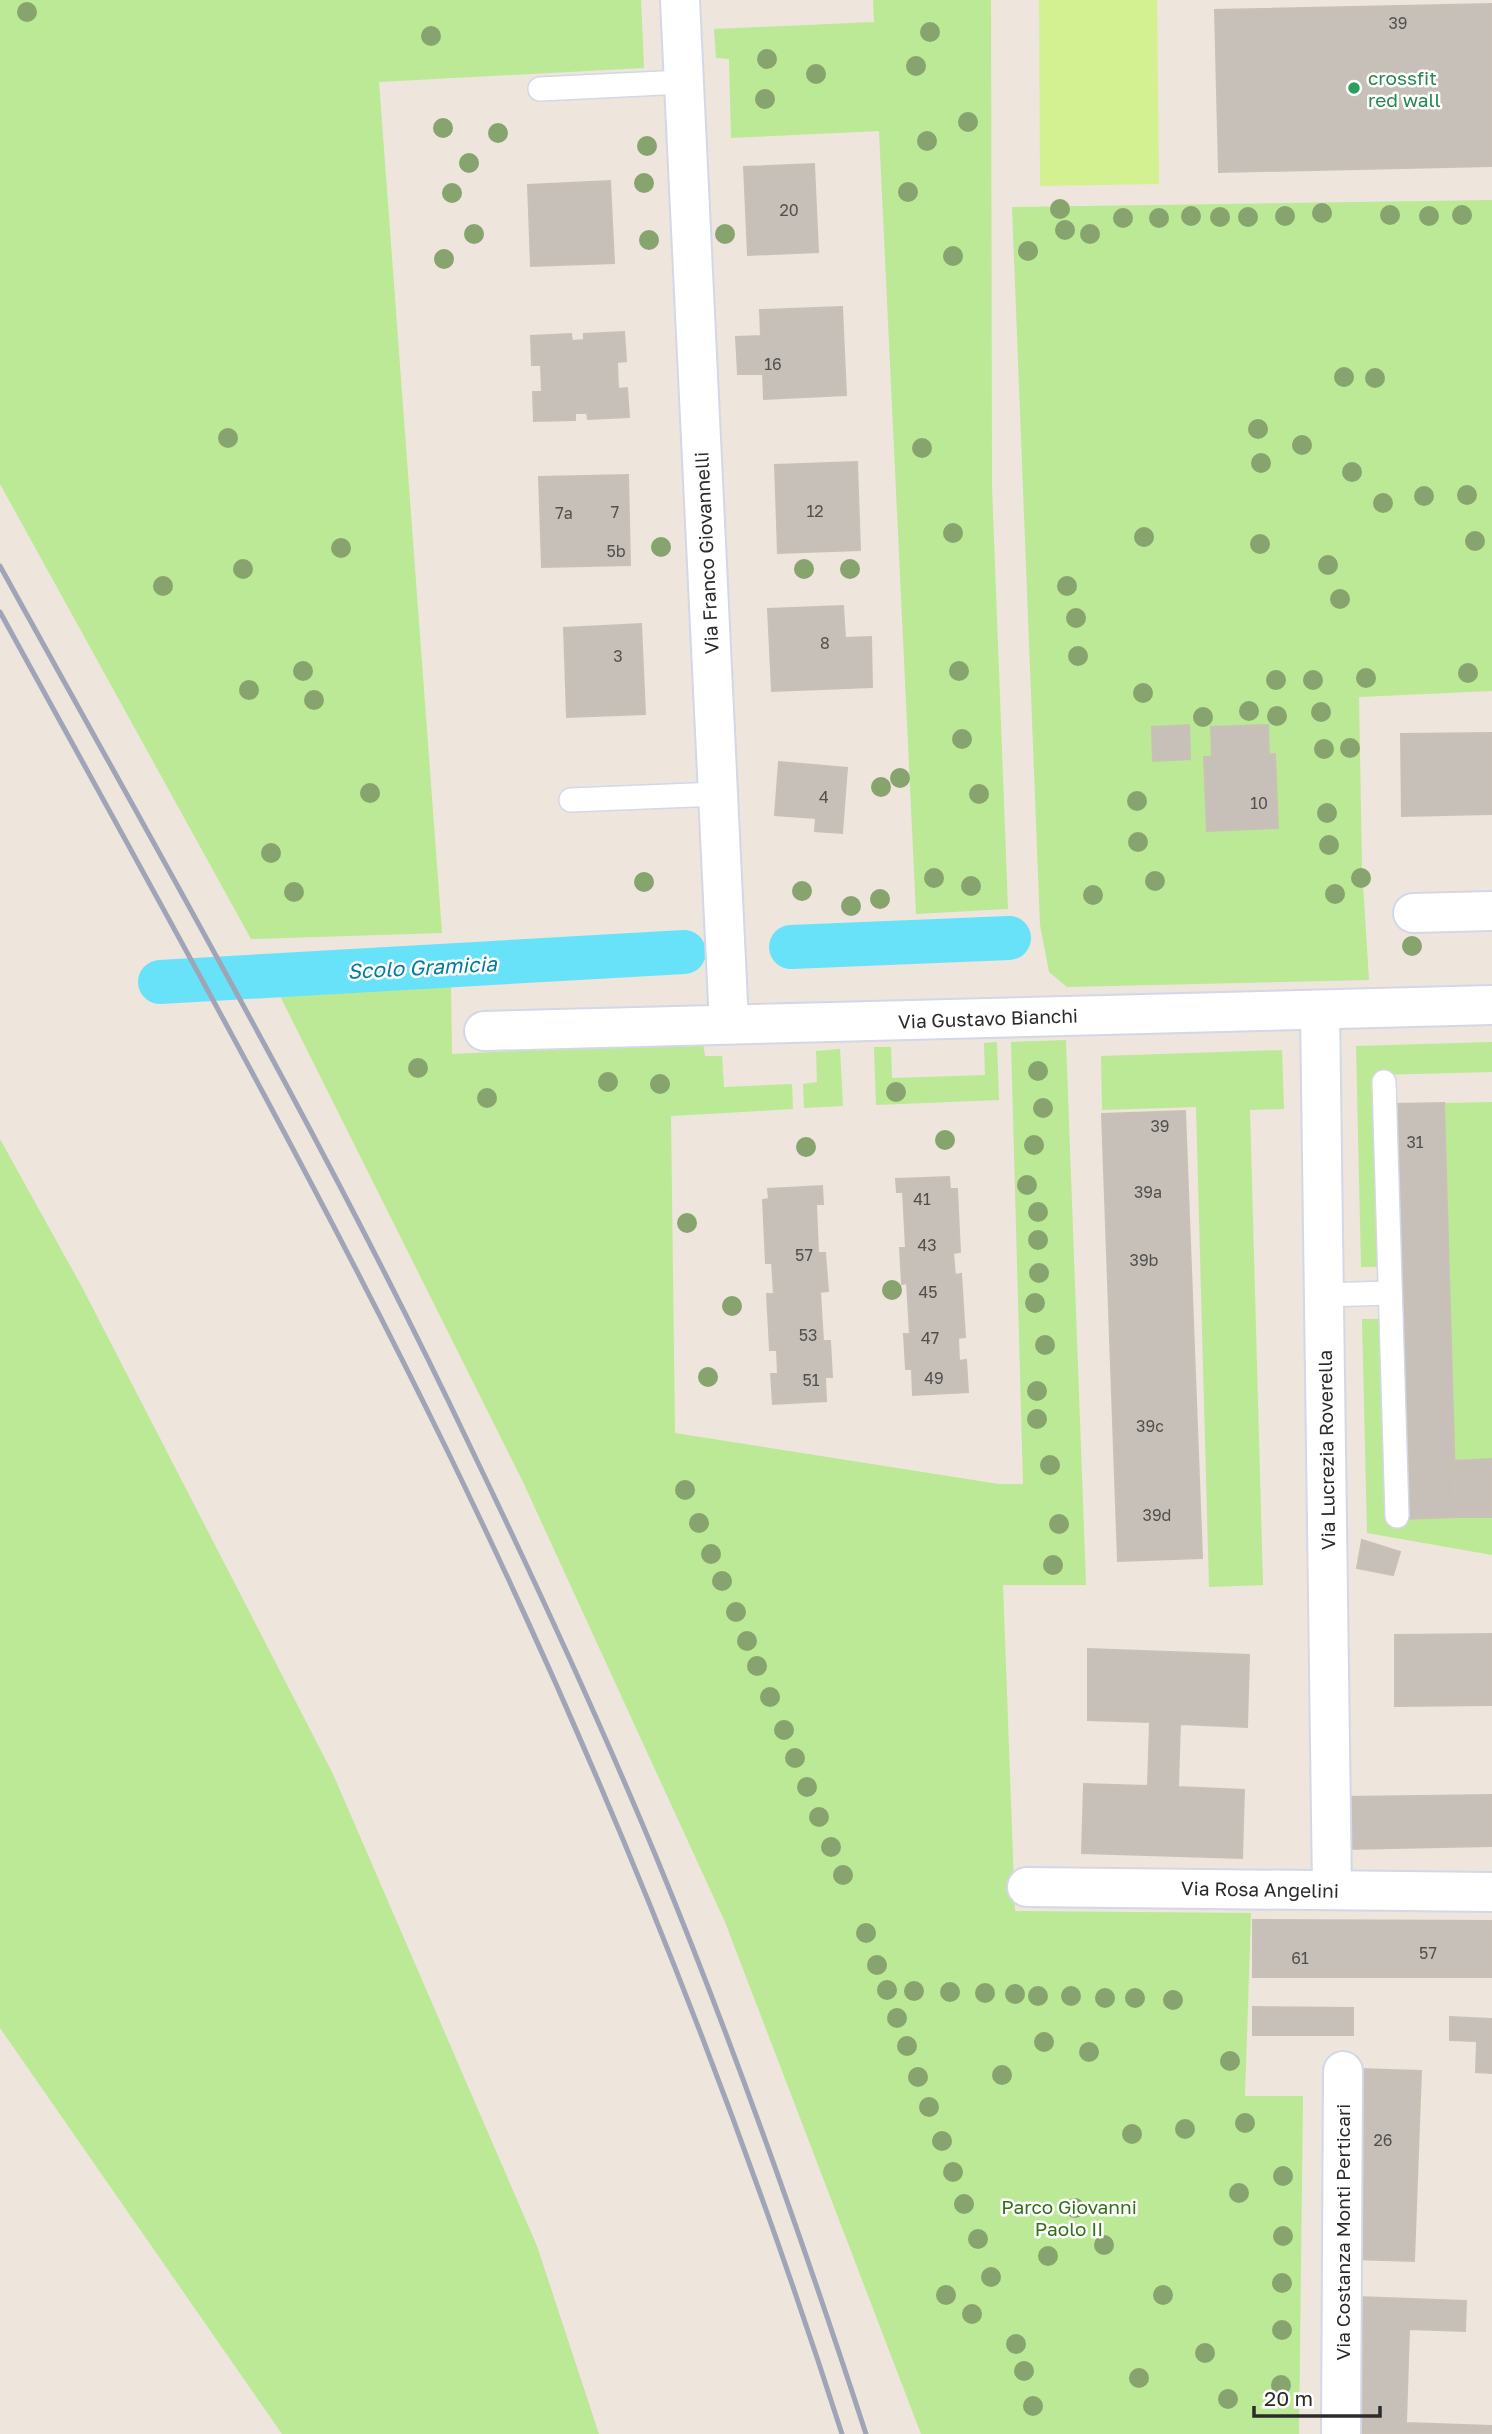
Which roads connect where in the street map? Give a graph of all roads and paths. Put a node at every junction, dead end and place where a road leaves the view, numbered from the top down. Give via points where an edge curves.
1 (680, 0) edge
2 (683, 82) junction
3 (540, 89) dead end
4 (718, 794) junction
5 (571, 800) dead end
6 (1492, 911) edge
7 (1413, 913) dead end
8 (1492, 1005) edge
9 (1320, 1010) junction
10 (729, 1024) junction
11 (484, 1031) dead end
12 (1384, 1082) dead end
13 (1390, 1293) junction
14 (1324, 1295) junction
15 (1397, 1516) dead end
16 (1027, 1887) dead end
17 (1332, 1890) junction
18 (1492, 1892) edge
19 (1343, 2071) dead end
20 (1341, 2434) edge

1 - 2 street, Via Franco Giovannelli
2 - 3 lane
2 - 4 street, Via Franco Giovannelli
4 - 5 lane
4 - 10 street, Via Franco Giovannelli
6 - 7 street
8 - 9 street, Via Gustavo Bianchi
9 - 10 street, Via Gustavo Bianchi
9 - 14 street, Via Lucrezia Roverella
10 - 11 street, Via Gustavo Bianchi
12 - 13 lane
13 - 14 lane
13 - 15 lane
14 - 17 street, Via Lucrezia Roverella
16 - 17 street, Via Rosa Angelini
17 - 18 street, Via Rosa Angelini
19 - 20 street, Via Costanza Monti Perticari

